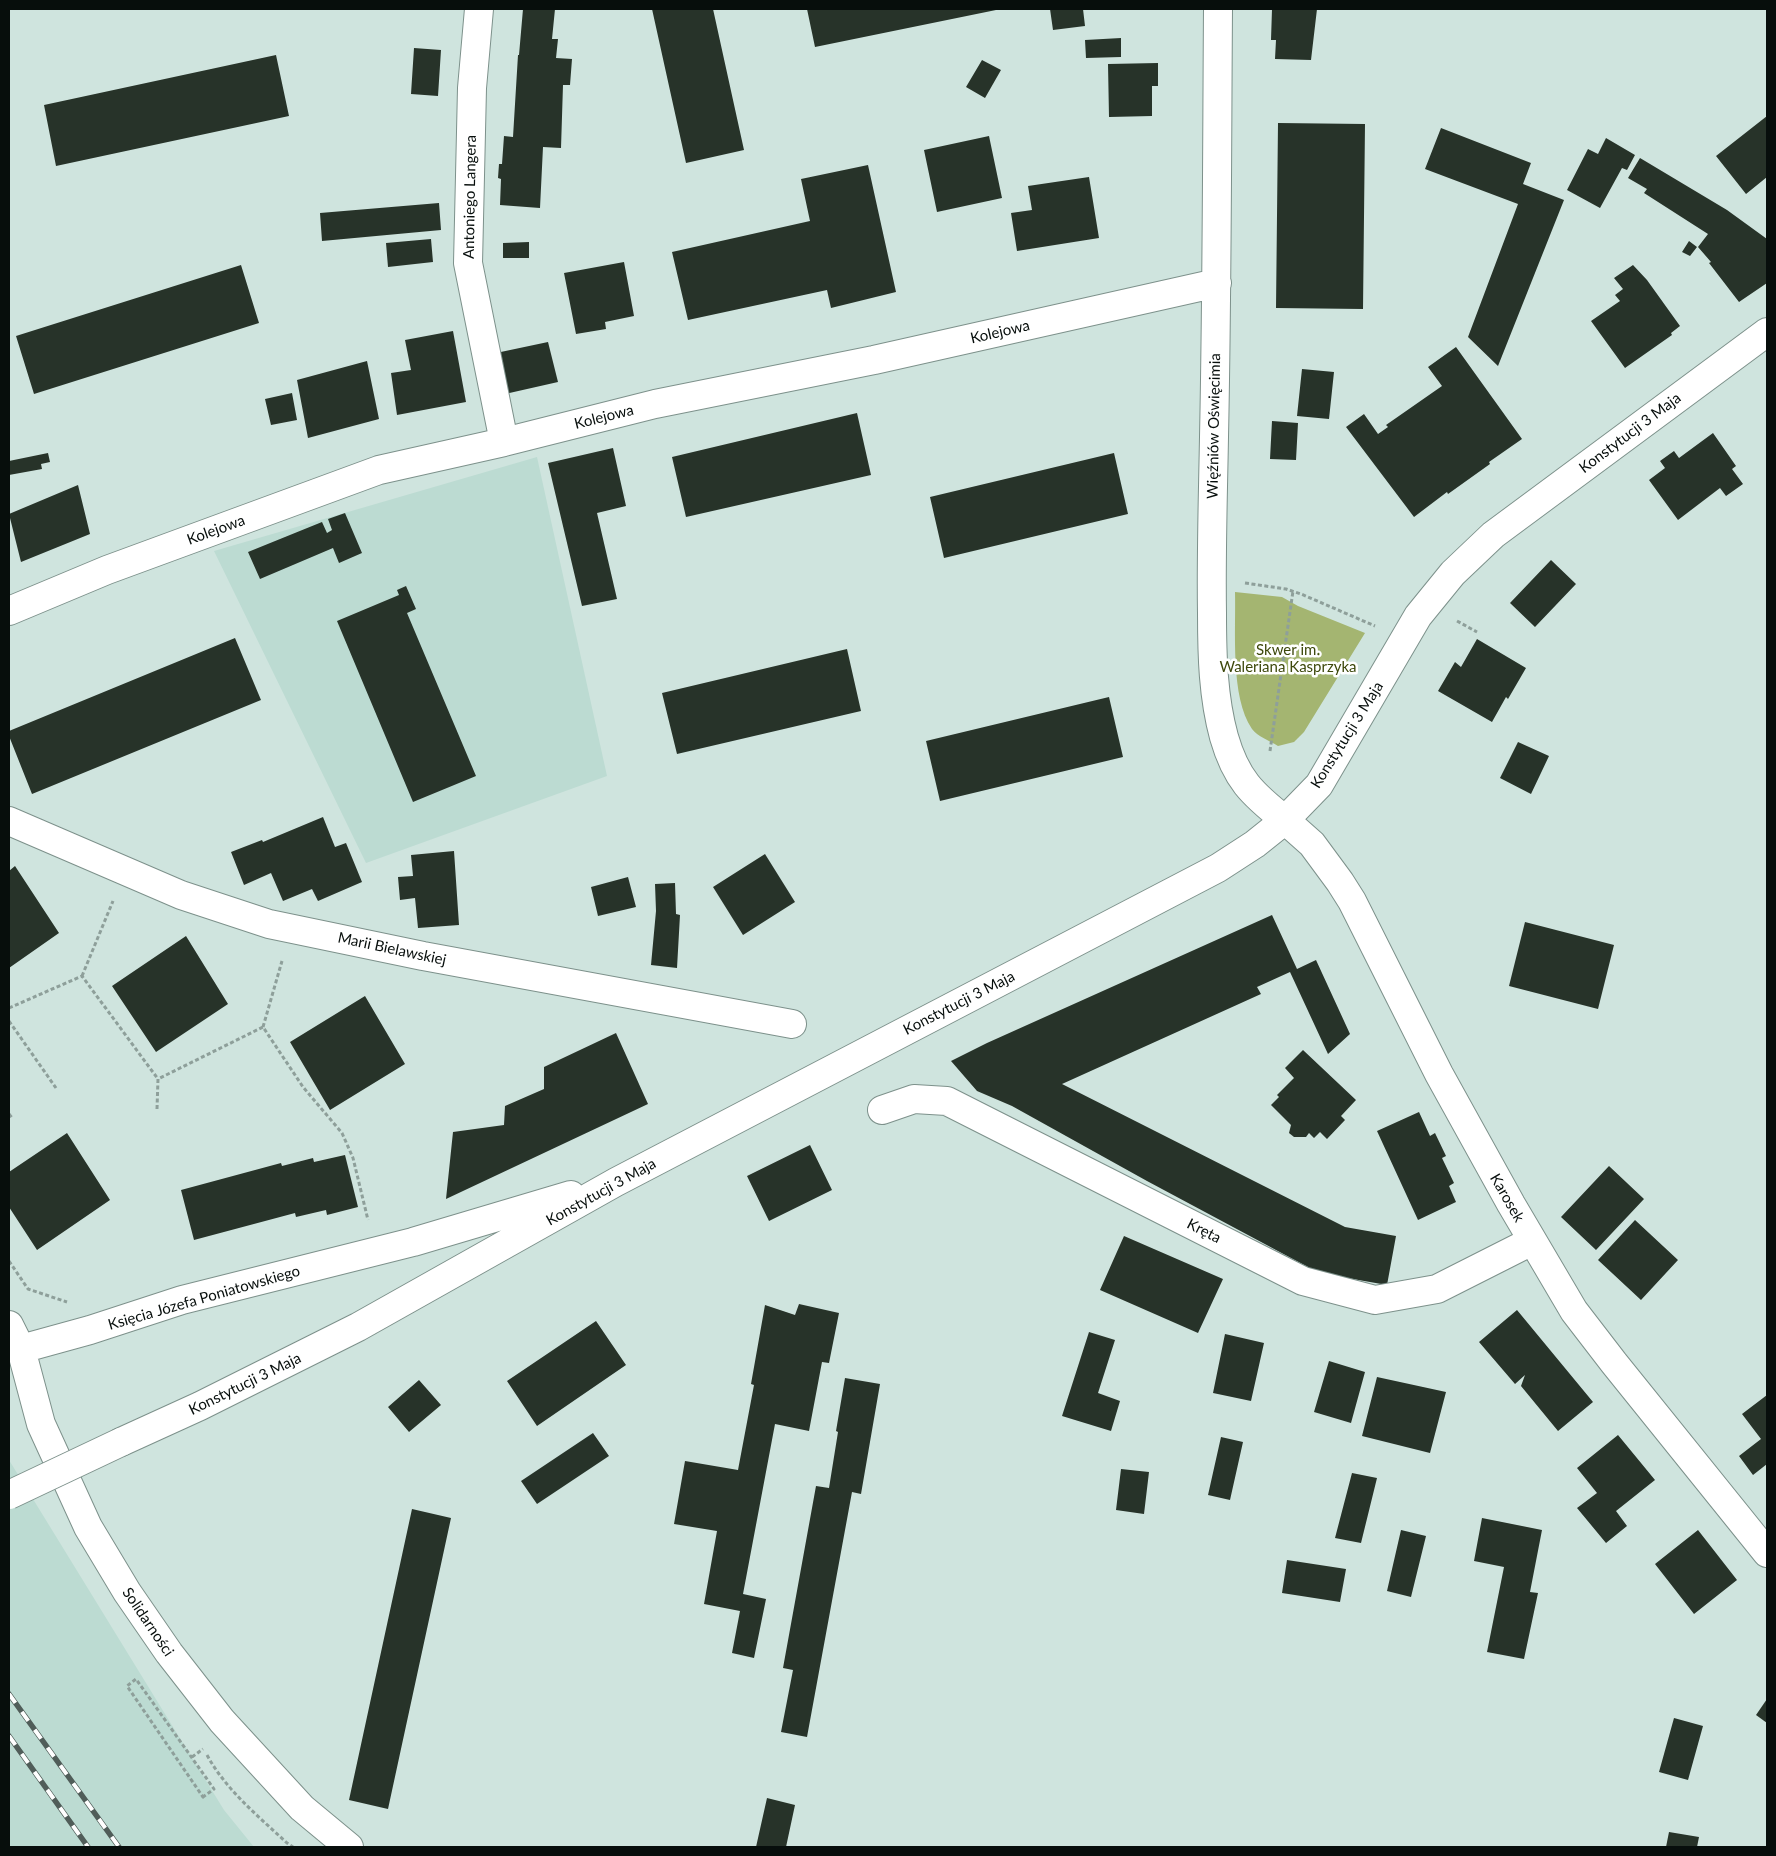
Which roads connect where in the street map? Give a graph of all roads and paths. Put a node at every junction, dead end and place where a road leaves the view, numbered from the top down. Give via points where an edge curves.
1 (478, 9) edge
2 (1218, 9) edge
3 (1217, 283) junction
4 (1767, 332) edge
5 (504, 442) junction
6 (1256, 584) dead end
7 (1293, 591) junction
8 (9, 611) edge
9 (1457, 621) dead end
10 (1376, 627) dead end
11 (1477, 632) dead end
12 (1270, 751) dead end
13 (1285, 820) junction
14 (9, 821) edge
15 (126, 871) junction
16 (292, 928) junction
17 (82, 976) junction
18 (9, 1008) edge
19 (9, 1021) edge
20 (792, 1024) dead end
21 (263, 1027) junction
22 (158, 1079) junction
23 (56, 1088) dead end
24 (157, 1109) dead end
25 (882, 1110) dead end
26 (9, 1114) edge
27 (12, 1119) dead end
28 (616, 1182) junction
29 (369, 1221) dead end
30 (1532, 1241) junction
31 (413, 1242) junction
32 (447, 1278) junction
33 (9, 1325) edge
34 (21, 1349) junction
35 (9, 1495) edge
36 (1767, 1553) edge
37 (203, 1749) dead end
38 (192, 1757) junction
39 (349, 1847) edge

1 - 5 street, Antoniego Langera via 472,88 468,263
2 - 3 street, Więźniów Oświęcimia
3 - 5 street, Kolejowa via 874,360 654,404
3 - 13 street, Więźniów Oświęcimia via 1211,573 1216,695 1224,737 1237,771 1248,788
4 - 13 street, Konstytucji 3 Maja via 1493,535 1453,573 1418,616 1319,786
5 - 8 street, Kolejowa via 379,470 107,570
6 - 7 path
7 - 10 path
7 - 12 path
9 - 11 path
13 - 28 street, Konstytucji 3 Maja via 1218,868
13 - 30 street, Karosek via 1312,844 1348,895 1439,1074
14 - 15 street, Marii Bielawskiej
15 - 16 street, Marii Bielawskiej via 181,895 269,924
15 - 17 path
16 - 20 street, Marii Bielawskiej via 433,958
16 - 21 path
17 - 18 path
17 - 22 path
19 - 23 path
21 - 22 path
21 - 29 path via 303,1087 342,1133 353,1158
22 - 24 path
25 - 30 street, Kręta via 914,1099 947,1101 1303,1281 1375,1300 1437,1289
26 - 27 path
28 - 31 street, Księcia Józefa Poniatowskiego
28 - 32 street, Konstytucji 3 Maja
30 - 36 street, Karosek via 1574,1311
31 - 32 street via 433,1253
31 - 34 street, Księcia Józefa Poniatowskiego via 182,1300
32 - 35 street, Konstytucji 3 Maja, bridge via 301,1356
33 - 34 street
34 - 39 street, Solidarności via 41,1424 88,1527 127,1592 222,1721 302,1808
37 - 38 path
38 - 38 path via 136,1679 127,1686 202,1798 214,1789

